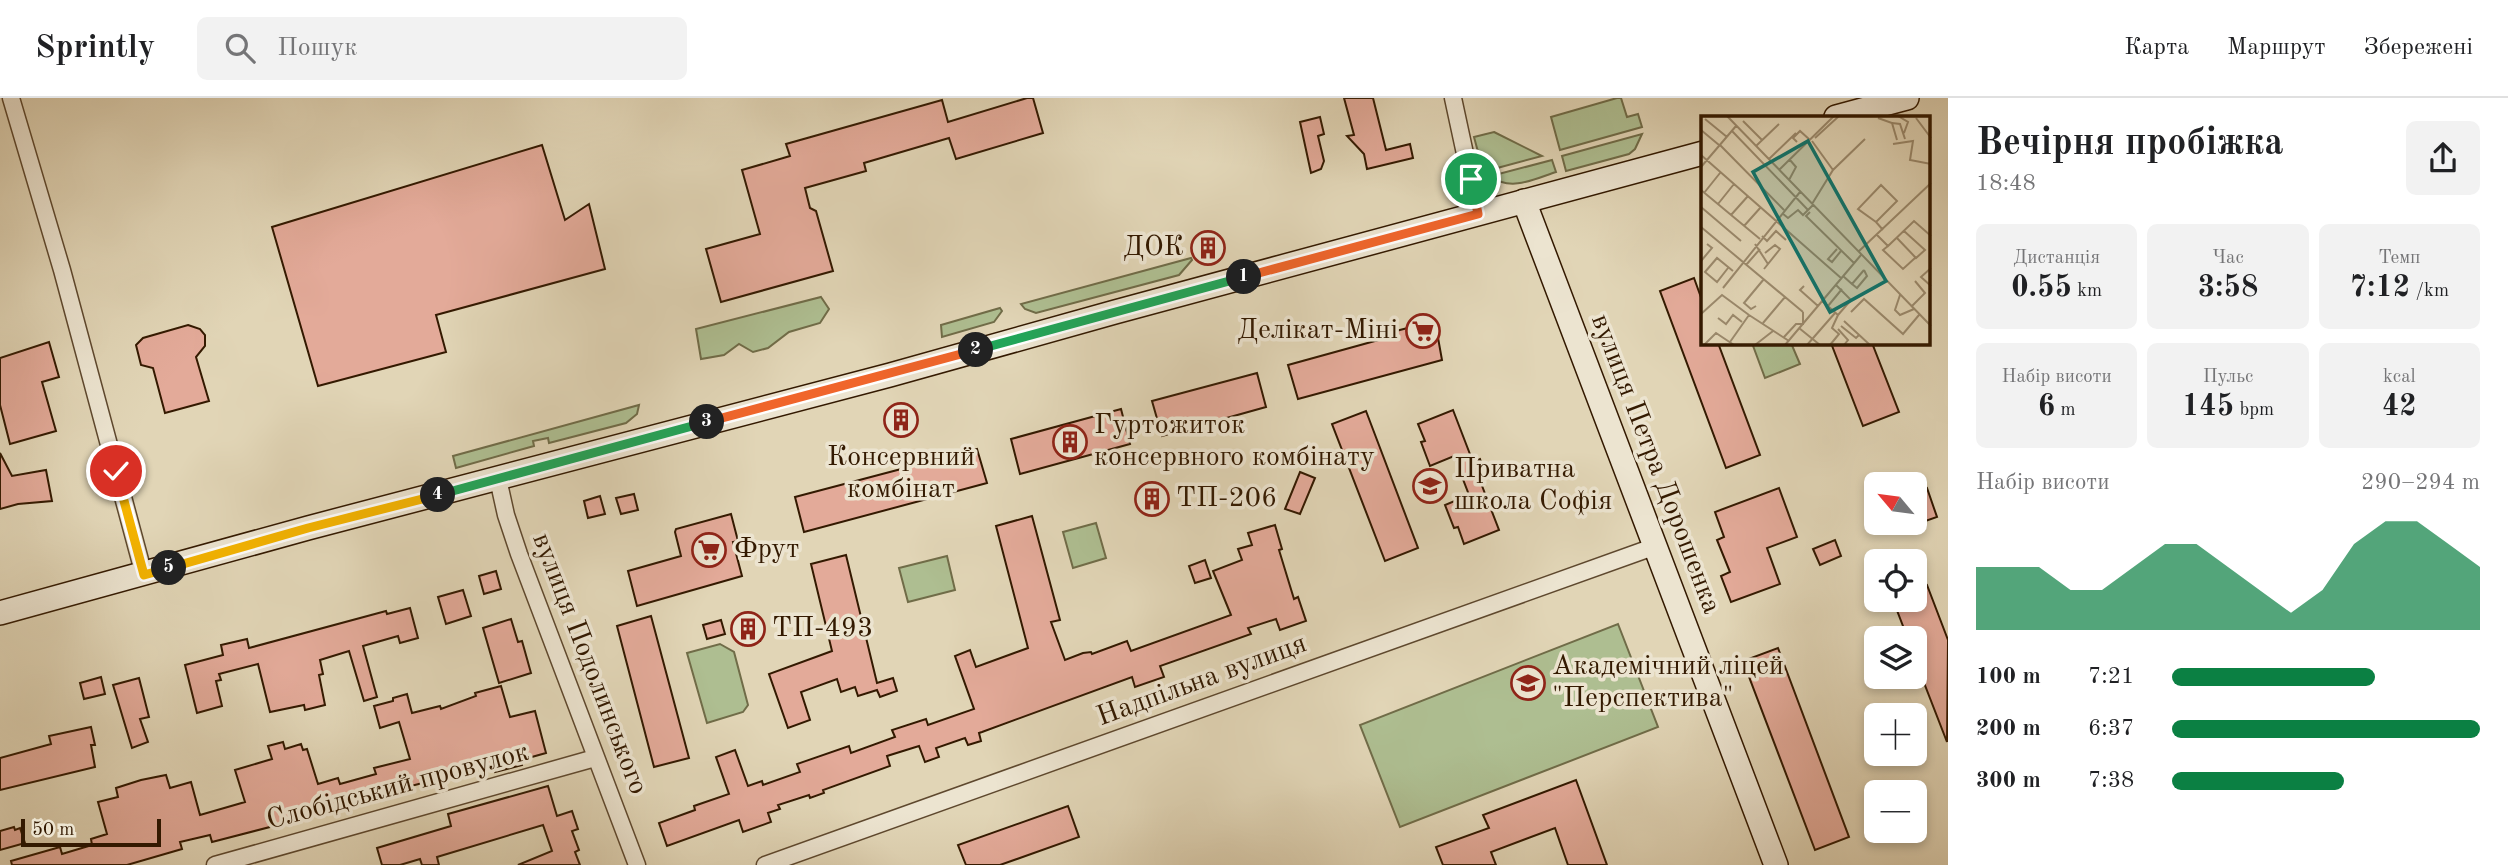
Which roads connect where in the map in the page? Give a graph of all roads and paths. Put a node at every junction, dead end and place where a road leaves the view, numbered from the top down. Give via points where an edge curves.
1 (11, 98) edge
2 (1453, 98) edge
3 (1907, 98) edge
4 (1840, 116) edge
5 (1701, 154) edge
6 (1524, 201) junction
7 (1478, 214) junction
8 (498, 479) junction
9 (1656, 546) junction
10 (144, 575) junction
11 (0, 613) edge
12 (595, 758) junction
13 (215, 865) edge
14 (637, 865) edge
15 (765, 865) edge
16 (1776, 865) edge

1 - 10 street
2 - 7 street
3 - 4 main road
5 - 6 main road
6 - 7 main road
6 - 9 main road, вулиця Петра Дорошенка
7 - 8 main road
8 - 10 main road
8 - 12 street, вулиця Подолинського via 519,554
9 - 15 street, Надпільна вулиця
9 - 16 main road, вулиця Петра Дорошенка
10 - 11 main road
12 - 13 street, Слобідський провулок
12 - 14 street, вулиця Подолинського

